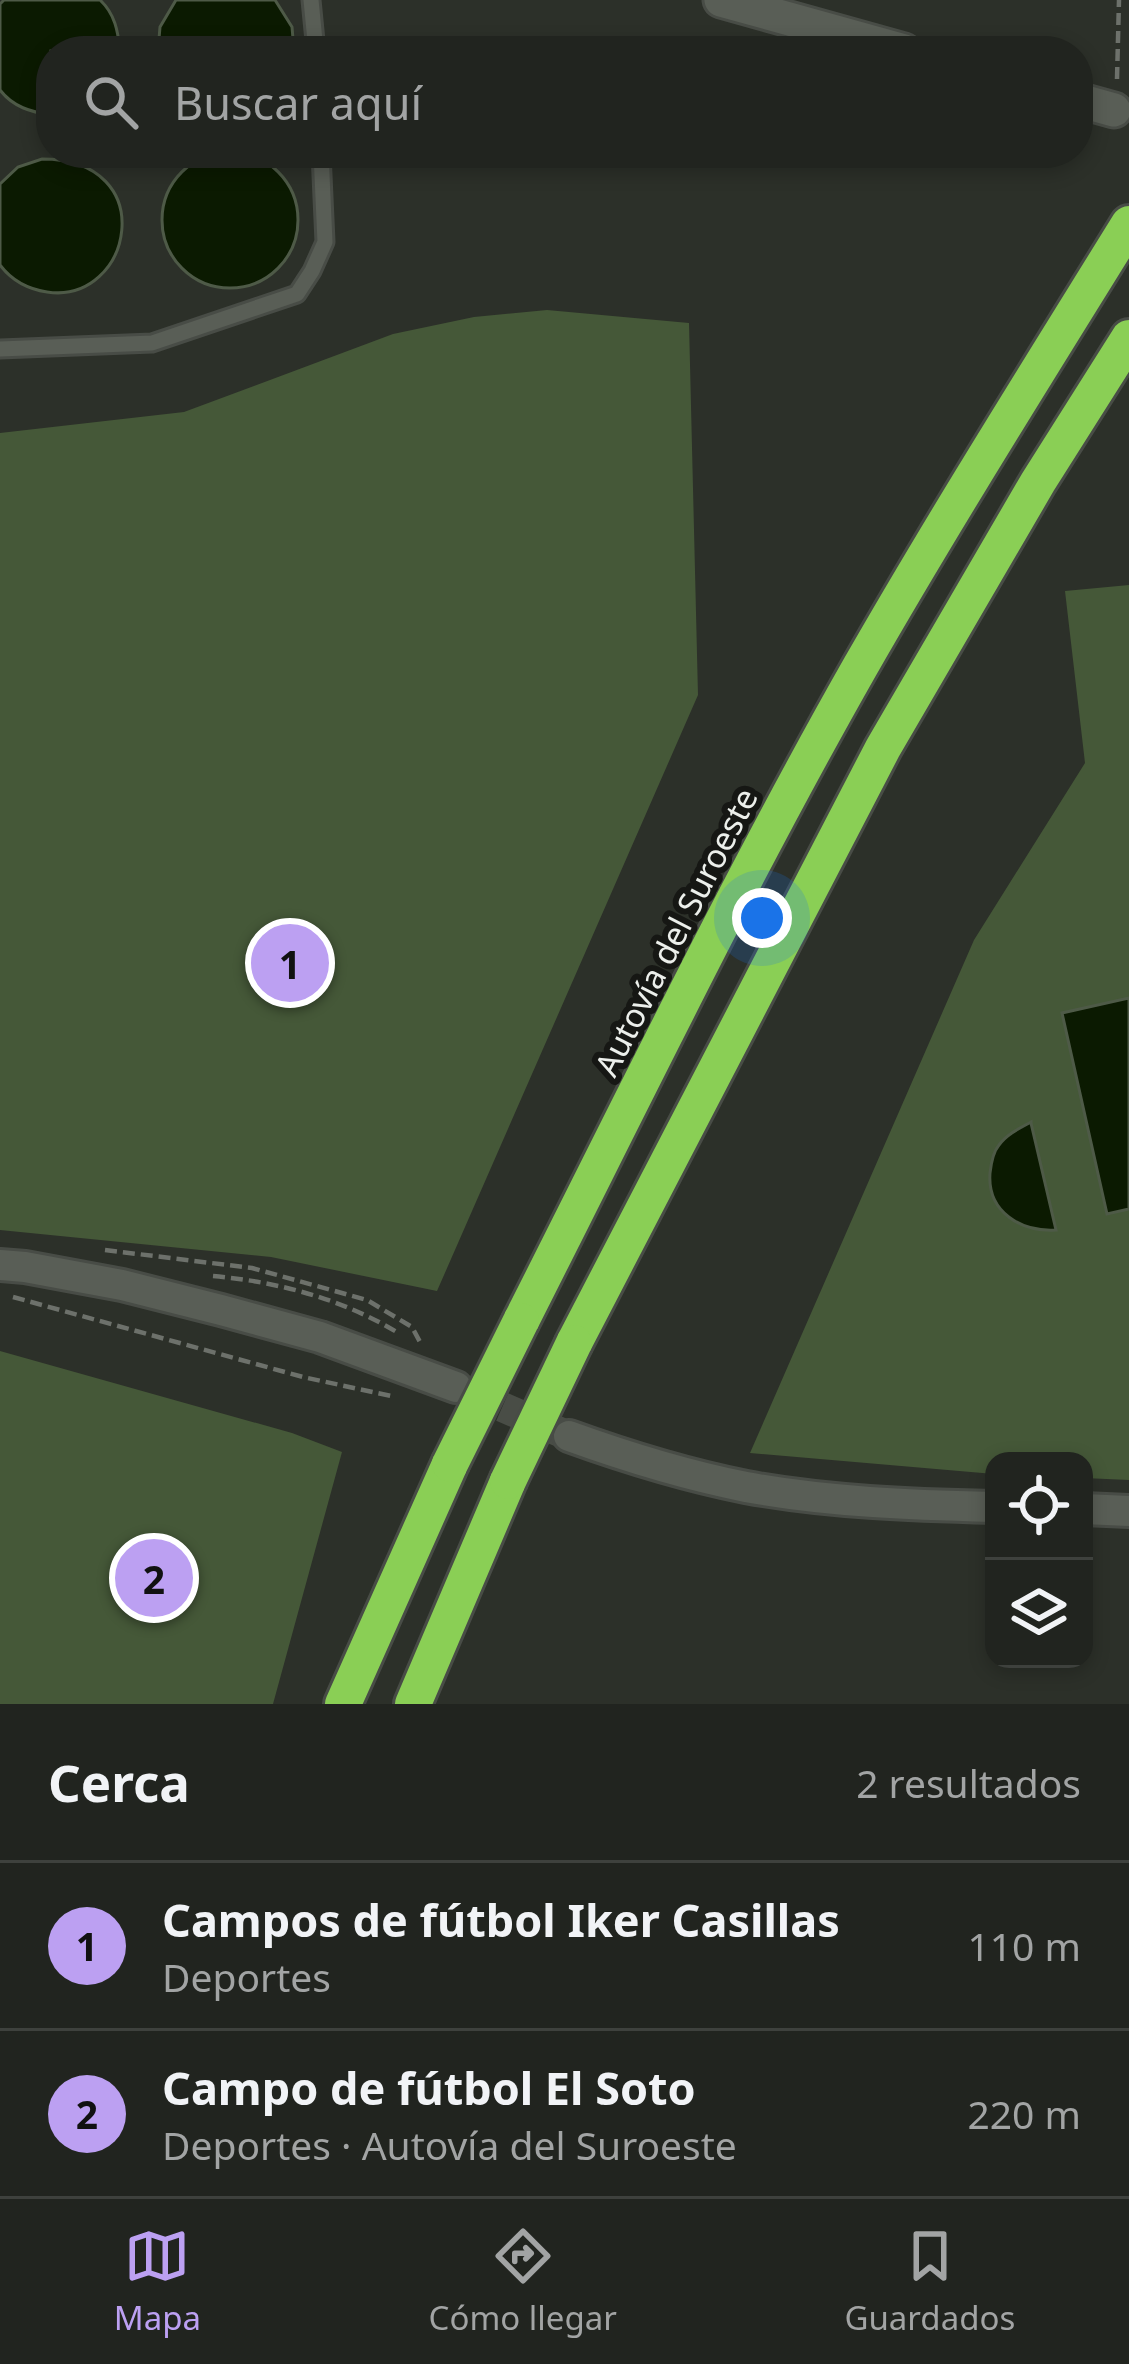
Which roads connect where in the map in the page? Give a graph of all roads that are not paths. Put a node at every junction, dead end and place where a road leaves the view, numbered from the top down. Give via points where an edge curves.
1 (311, 0) edge
2 (721, 0) edge
3 (315, 36) edge
4 (850, 36) edge
5 (322, 168) edge
6 (1129, 224) edge
7 (1129, 338) edge
8 (0, 349) edge
9 (0, 1265) edge
10 (456, 1387) tunnel mouth
11 (569, 1436) tunnel mouth
12 (985, 1507) edge
13 (1093, 1509) edge
14 (1129, 1511) edge
15 (343, 1704) edge
16 (413, 1704) edge

1 - 3 lane
2 - 4 street
5 - 8 lane via 325,242 297,293 152,343
6 - 15 highway, Autovía del Suroeste, bridge via 860,668 729,910 450,1464
7 - 16 highway, bridge via 883,748 574,1343
9 - 10 street via 221,1310
11 - 12 street via 746,1486
13 - 14 street

